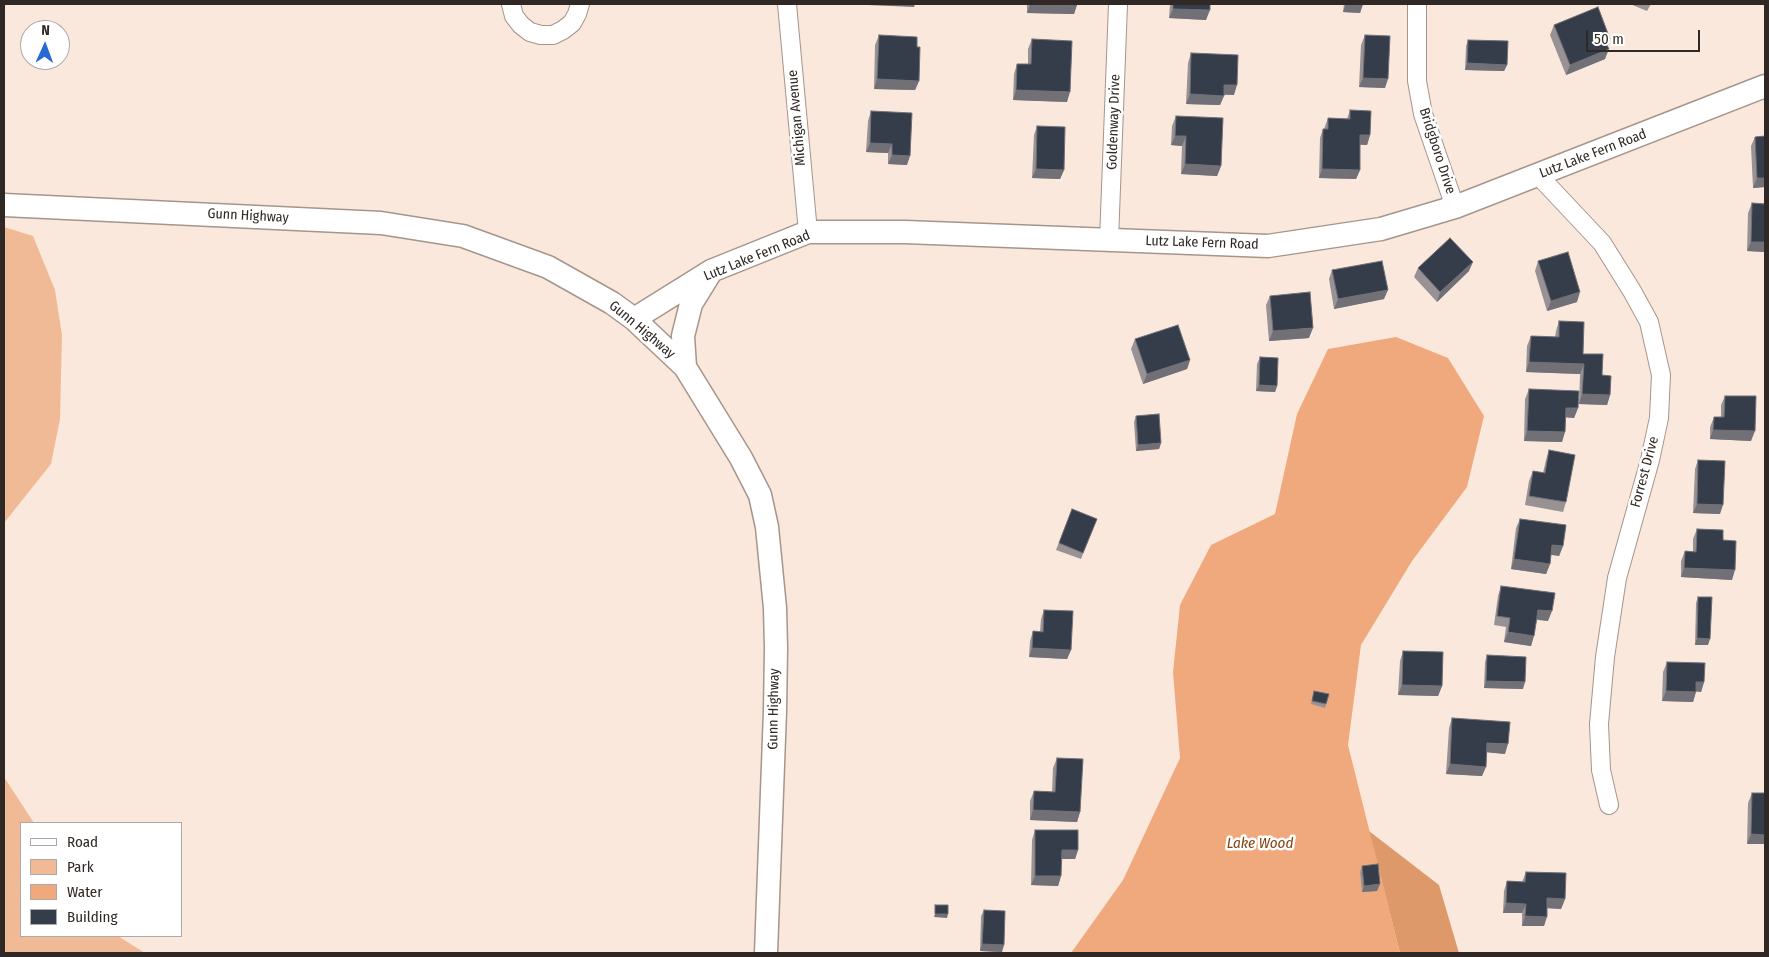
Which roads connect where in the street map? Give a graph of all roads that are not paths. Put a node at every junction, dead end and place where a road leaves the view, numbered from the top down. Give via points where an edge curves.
1 (512, 4) edge
2 (580, 4) edge
3 (787, 4) edge
4 (1118, 4) edge
5 (1417, 4) edge
6 (1765, 86) edge
7 (1538, 175) junction
8 (4, 205) edge
9 (1455, 207) junction
10 (808, 232) junction
11 (1109, 240) junction
12 (711, 271) junction
13 (634, 319) junction
14 (685, 368) junction
15 (1609, 805) dead end
16 (766, 953) edge

1 - 2 street via 514,16 530,32 553,35 572,23
3 - 10 street, Michigan Avenue
4 - 11 street, Goldenway Drive
5 - 9 street, Bridgboro Drive via 1417,81 1423,114
6 - 7 main road, Lutz Lake Fern Road
7 - 9 main road, Lutz Lake Fern Road
7 - 15 street, Forrest Drive via 1602,243 1632,291 1649,322 1661,375 1659,418 1617,578 1604,656 1599,724 1601,770
8 - 13 main road, Gunn Highway via 381,223 463,236 548,267
9 - 11 main road, Lutz Lake Fern Road via 1381,229 1268,246
10 - 11 main road, Lutz Lake Fern Road via 905,232
10 - 12 main road, Lutz Lake Fern Road
12 - 13 main road, Lutz Lake Fern Road
12 - 14 main road via 691,304 683,336
13 - 14 main road, Gunn Highway
14 - 16 main road, Gunn Highway via 742,458 760,495 767,527 776,608 776,666

